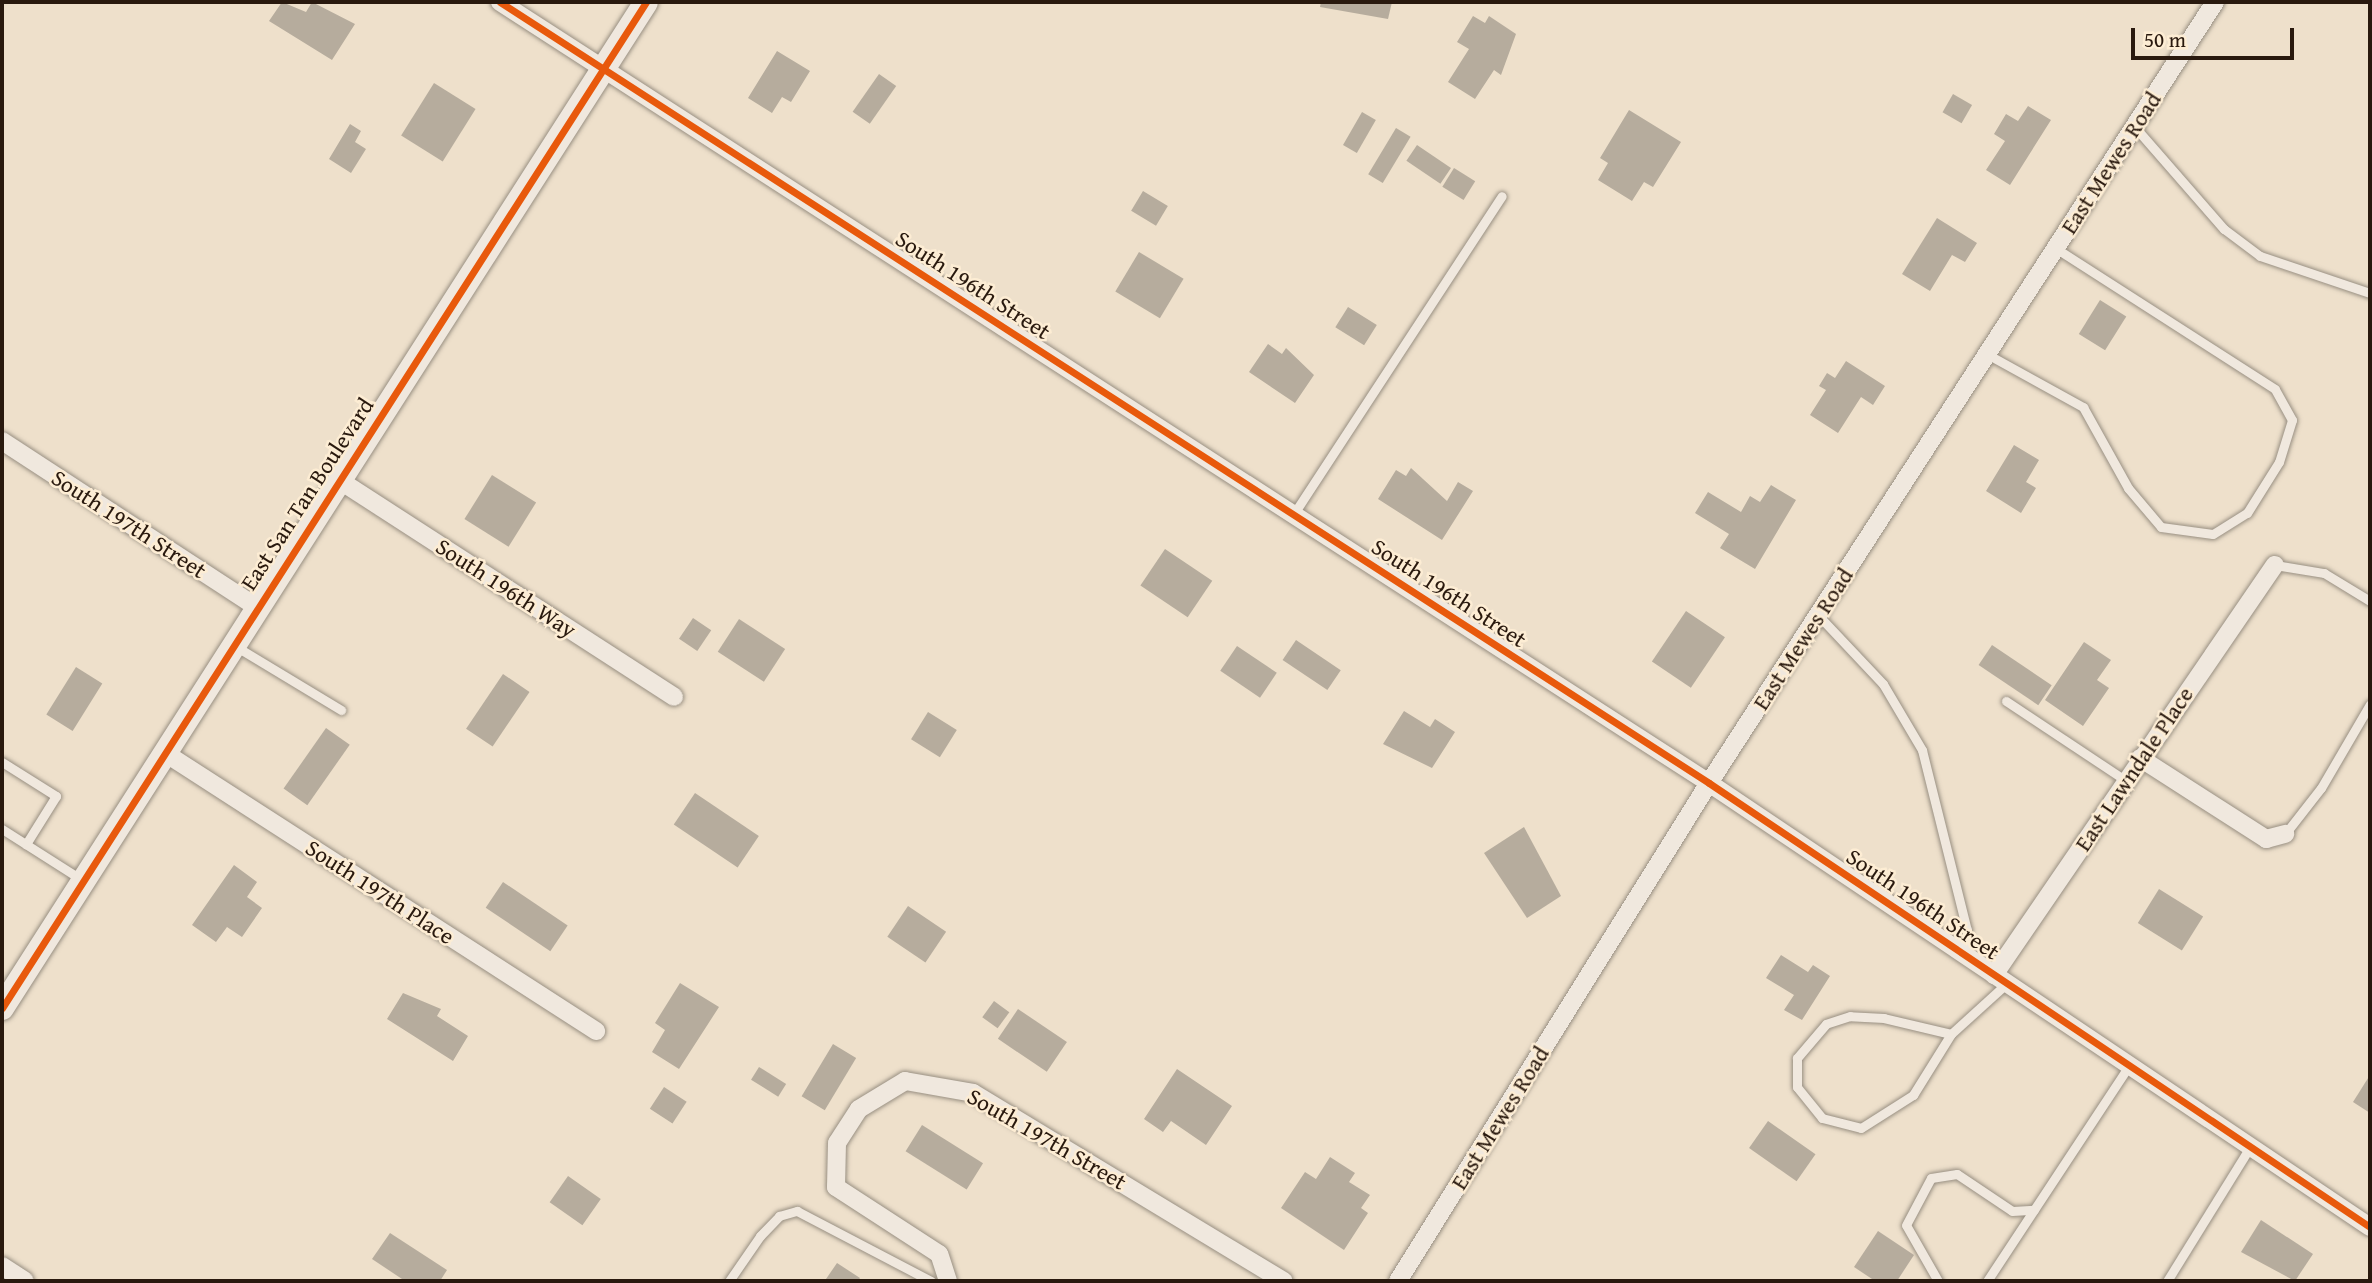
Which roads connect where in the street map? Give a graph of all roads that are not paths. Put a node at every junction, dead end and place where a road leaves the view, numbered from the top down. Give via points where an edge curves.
1 (500, 2) edge
2 (646, 2) edge
3 (2215, 2) edge
4 (603, 69) junction
5 (2134, 126) junction
6 (1502, 196) dead end
7 (2055, 248) junction
8 (2370, 293) edge
9 (1987, 354) junction
10 (2, 440) edge
11 (339, 480) junction
12 (1293, 514) junction
13 (2275, 565) joint
14 (2370, 601) edge
15 (257, 607) junction
16 (1818, 615) junction
17 (233, 645) junction
18 (674, 697) dead end
19 (2006, 701) dead end
20 (2370, 704) edge
21 (341, 710) dead end
22 (164, 753) junction
23 (2140, 758) junction
24 (2, 762) edge
25 (2125, 780) junction
26 (1709, 783) junction
27 (2, 829) edge
28 (2285, 834) joint
29 (26, 844) junction
30 (83, 881) junction
31 (1967, 956) junction
32 (2001, 979) junction
33 (2, 1008) edge
34 (596, 1031) dead end
35 (1951, 1034) junction
36 (2129, 1066) junction
37 (2249, 1149) junction
38 (2034, 1210) junction
39 (2370, 1227) edge
40 (2, 1266) edge
41 (26, 1281) edge
42 (729, 1281) edge
43 (931, 1281) edge
44 (948, 1281) edge
45 (1284, 1281) edge
46 (1398, 1281) edge
47 (1938, 1281) edge
48 (1987, 1281) edge
49 (2167, 1281) edge

1 - 4 street, South 196th Street
2 - 4 street, East San Tan Boulevard
3 - 5 street, East Mewes Road
4 - 11 street, East San Tan Boulevard
4 - 12 street, South 196th Street
5 - 7 street, East Mewes Road
5 - 8 lane via 2224,229 2260,256
6 - 12 lane
7 - 9 street, East Mewes Road
7 - 9 lane via 2275,389 2292,420 2279,462 2247,513 2213,534 2161,527 2128,488 2083,407
9 - 16 street, East Mewes Road
10 - 15 street, South 197th Street
11 - 15 street, East San Tan Boulevard
11 - 18 street, South 196th Way
12 - 26 street, South 196th Street
13 - 14 lane via 2324,573
13 - 23 street, East Lawndale Place
15 - 17 street, East San Tan Boulevard
16 - 26 street, East Mewes Road
16 - 31 lane via 1883,684 1922,750 1967,930
17 - 21 lane
17 - 22 street, East San Tan Boulevard
19 - 25 lane
20 - 28 lane via 2321,788
22 - 30 street, East San Tan Boulevard
22 - 34 street, South 197th Place
23 - 25 street, East Lawndale Place
23 - 28 street via 2266,839
24 - 29 lane via 56,796
25 - 32 street, East Lawndale Place
26 - 31 street, South 196th Street
26 - 46 street, East Mewes Road
27 - 29 lane
29 - 30 lane
30 - 33 street, East San Tan Boulevard
31 - 32 street, South 196th Street
32 - 35 lane
32 - 36 street, South 196th Street
35 - 35 lane via 1913,1095 1861,1128 1822,1118 1797,1087 1797,1058 1826,1024 1850,1016 1884,1018
36 - 37 street, South 196th Street
36 - 38 lane
37 - 39 street, South 196th Street
37 - 49 lane
38 - 47 lane via 2012,1211 1957,1174 1931,1178 1906,1225
38 - 48 lane
40 - 41 street
42 - 43 lane via 779,1216 797,1211
44 - 45 street, South 197th Street via 939,1254 836,1187 837,1143 859,1110 905,1081 973,1093

